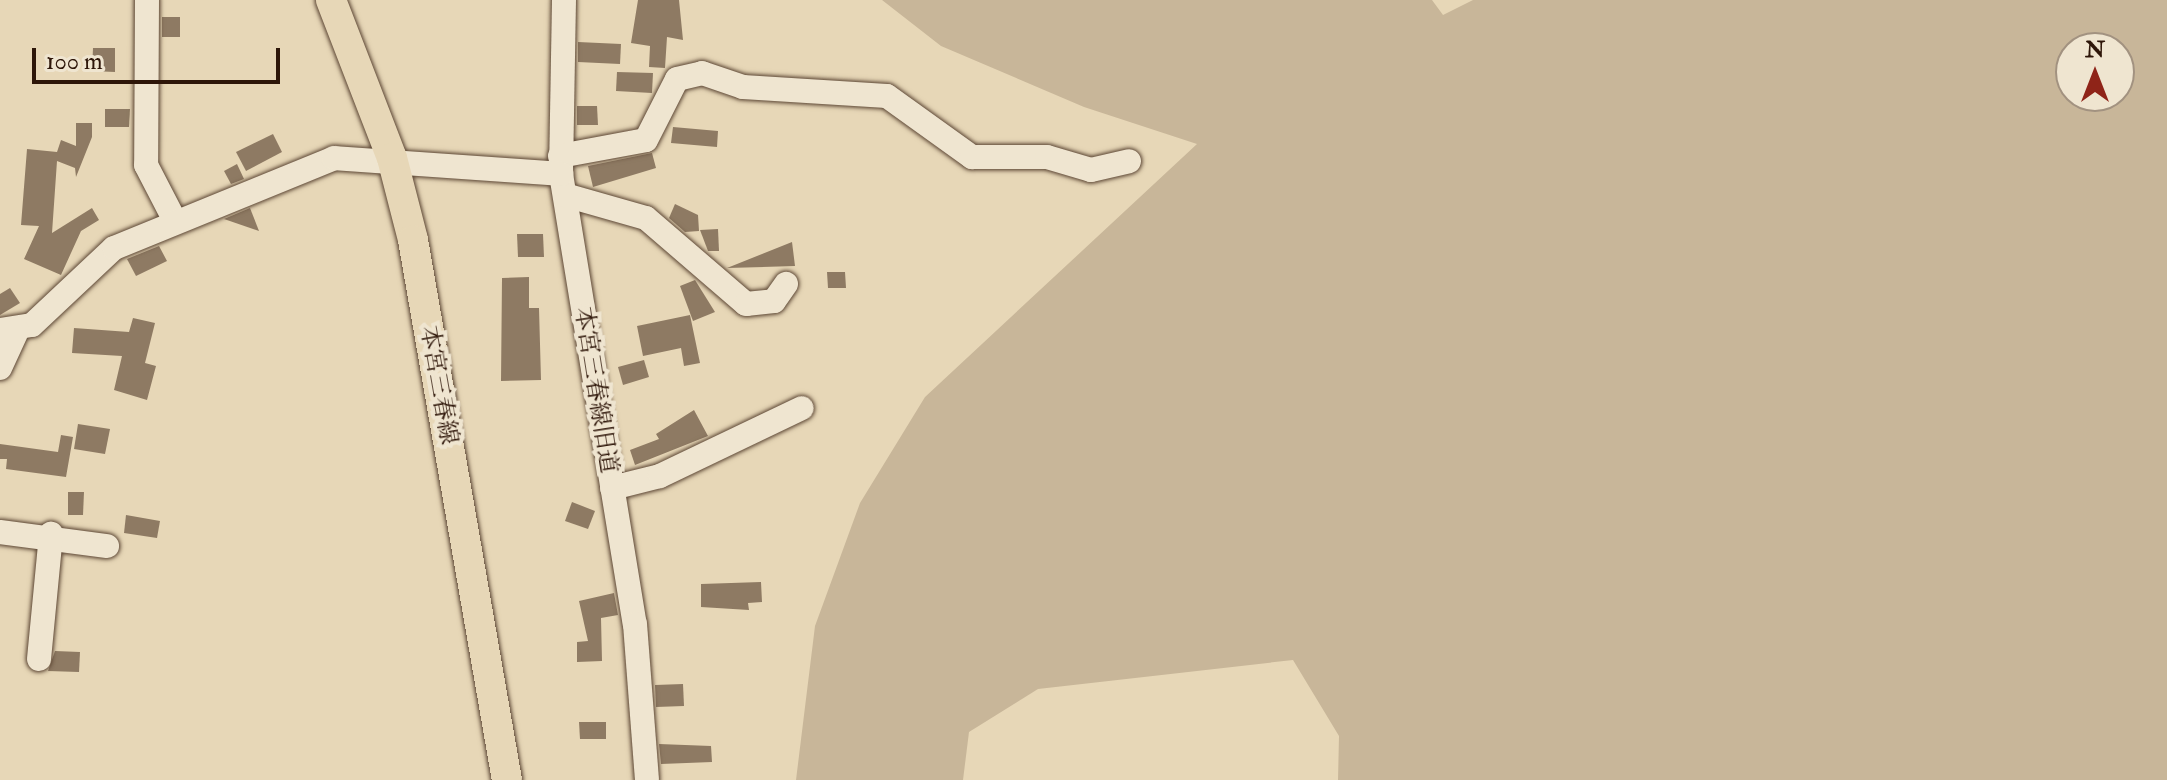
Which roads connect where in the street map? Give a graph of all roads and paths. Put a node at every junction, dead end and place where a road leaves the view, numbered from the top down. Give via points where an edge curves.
1 (147, 0) edge
2 (331, 0) edge
3 (564, 0) edge
4 (392, 158) junction
5 (1129, 161) dead end
6 (562, 175) junction
7 (175, 221) junction
8 (786, 284) dead end
9 (9, 330) edge
10 (0, 368) edge
11 (802, 408) dead end
12 (612, 488) junction
13 (0, 532) edge
14 (51, 534) junction
15 (107, 546) dead end
16 (39, 659) dead end
17 (507, 780) edge
18 (647, 780) edge

1 - 7 street via 146,165
2 - 4 main road, 本宮三春線
3 - 6 street, 本宮三春線旧道
4 - 6 street
4 - 7 street via 334,158
4 - 17 main road, 本宮三春線 via 431,329
5 - 6 street via 1091,170 1047,157 972,157 887,96 743,87 702,73 677,79 646,140
6 - 8 street via 646,218 746,304 774,301
6 - 12 street, 本宮三春線旧道
7 - 9 street via 101,257 36,323
9 - 10 street
11 - 12 street via 660,476
12 - 18 street, 本宮三春線旧道 via 641,667
13 - 14 street
14 - 15 street
14 - 16 street

